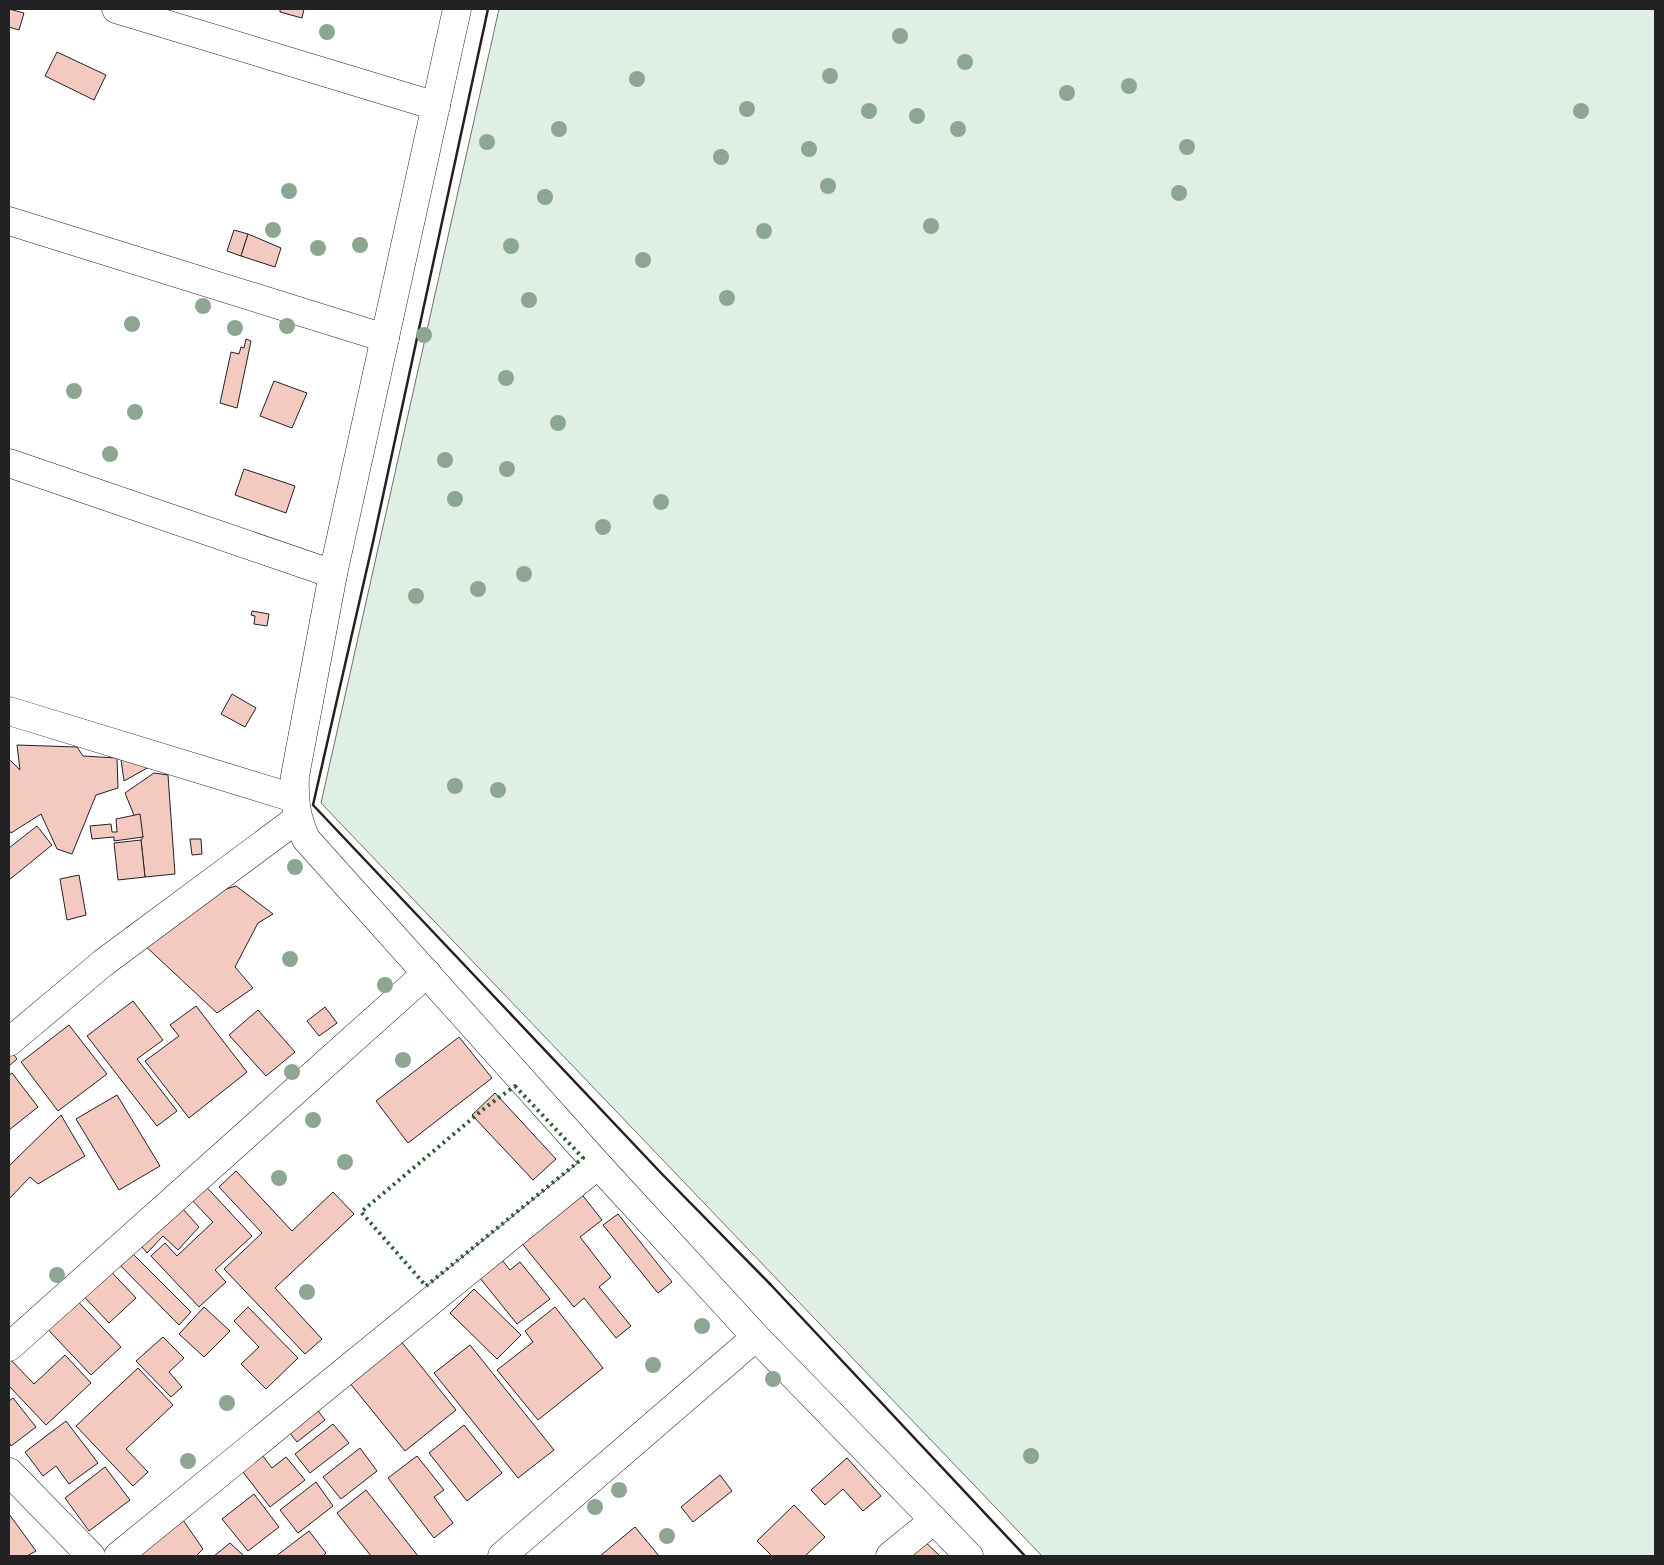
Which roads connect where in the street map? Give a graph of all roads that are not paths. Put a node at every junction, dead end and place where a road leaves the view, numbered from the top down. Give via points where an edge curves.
1 (116, 9) edge
2 (457, 9) edge
3 (436, 106) junction
4 (9, 221) edge
5 (385, 338) junction
6 (9, 463) edge
7 (333, 574) junction
8 (9, 711) edge
9 (296, 808) junction
10 (427, 973) junction
11 (9, 1042) edge
12 (598, 1165) junction
13 (756, 1337) junction
14 (9, 1347) edge
15 (9, 1472) edge
16 (934, 1520) junction
17 (91, 1556) edge
18 (118, 1556) edge
19 (502, 1556) edge
20 (890, 1556) edge
21 (969, 1556) edge

1 - 3 street
2 - 3 street
3 - 5 street
4 - 5 street
5 - 7 street
6 - 7 street
7 - 9 street via 295,776
8 - 9 street
9 - 10 street via 306,839
9 - 11 street
10 - 12 street
10 - 14 street
12 - 13 street
12 - 18 street
13 - 16 street
13 - 19 street
15 - 17 street
16 - 20 street
16 - 21 street

